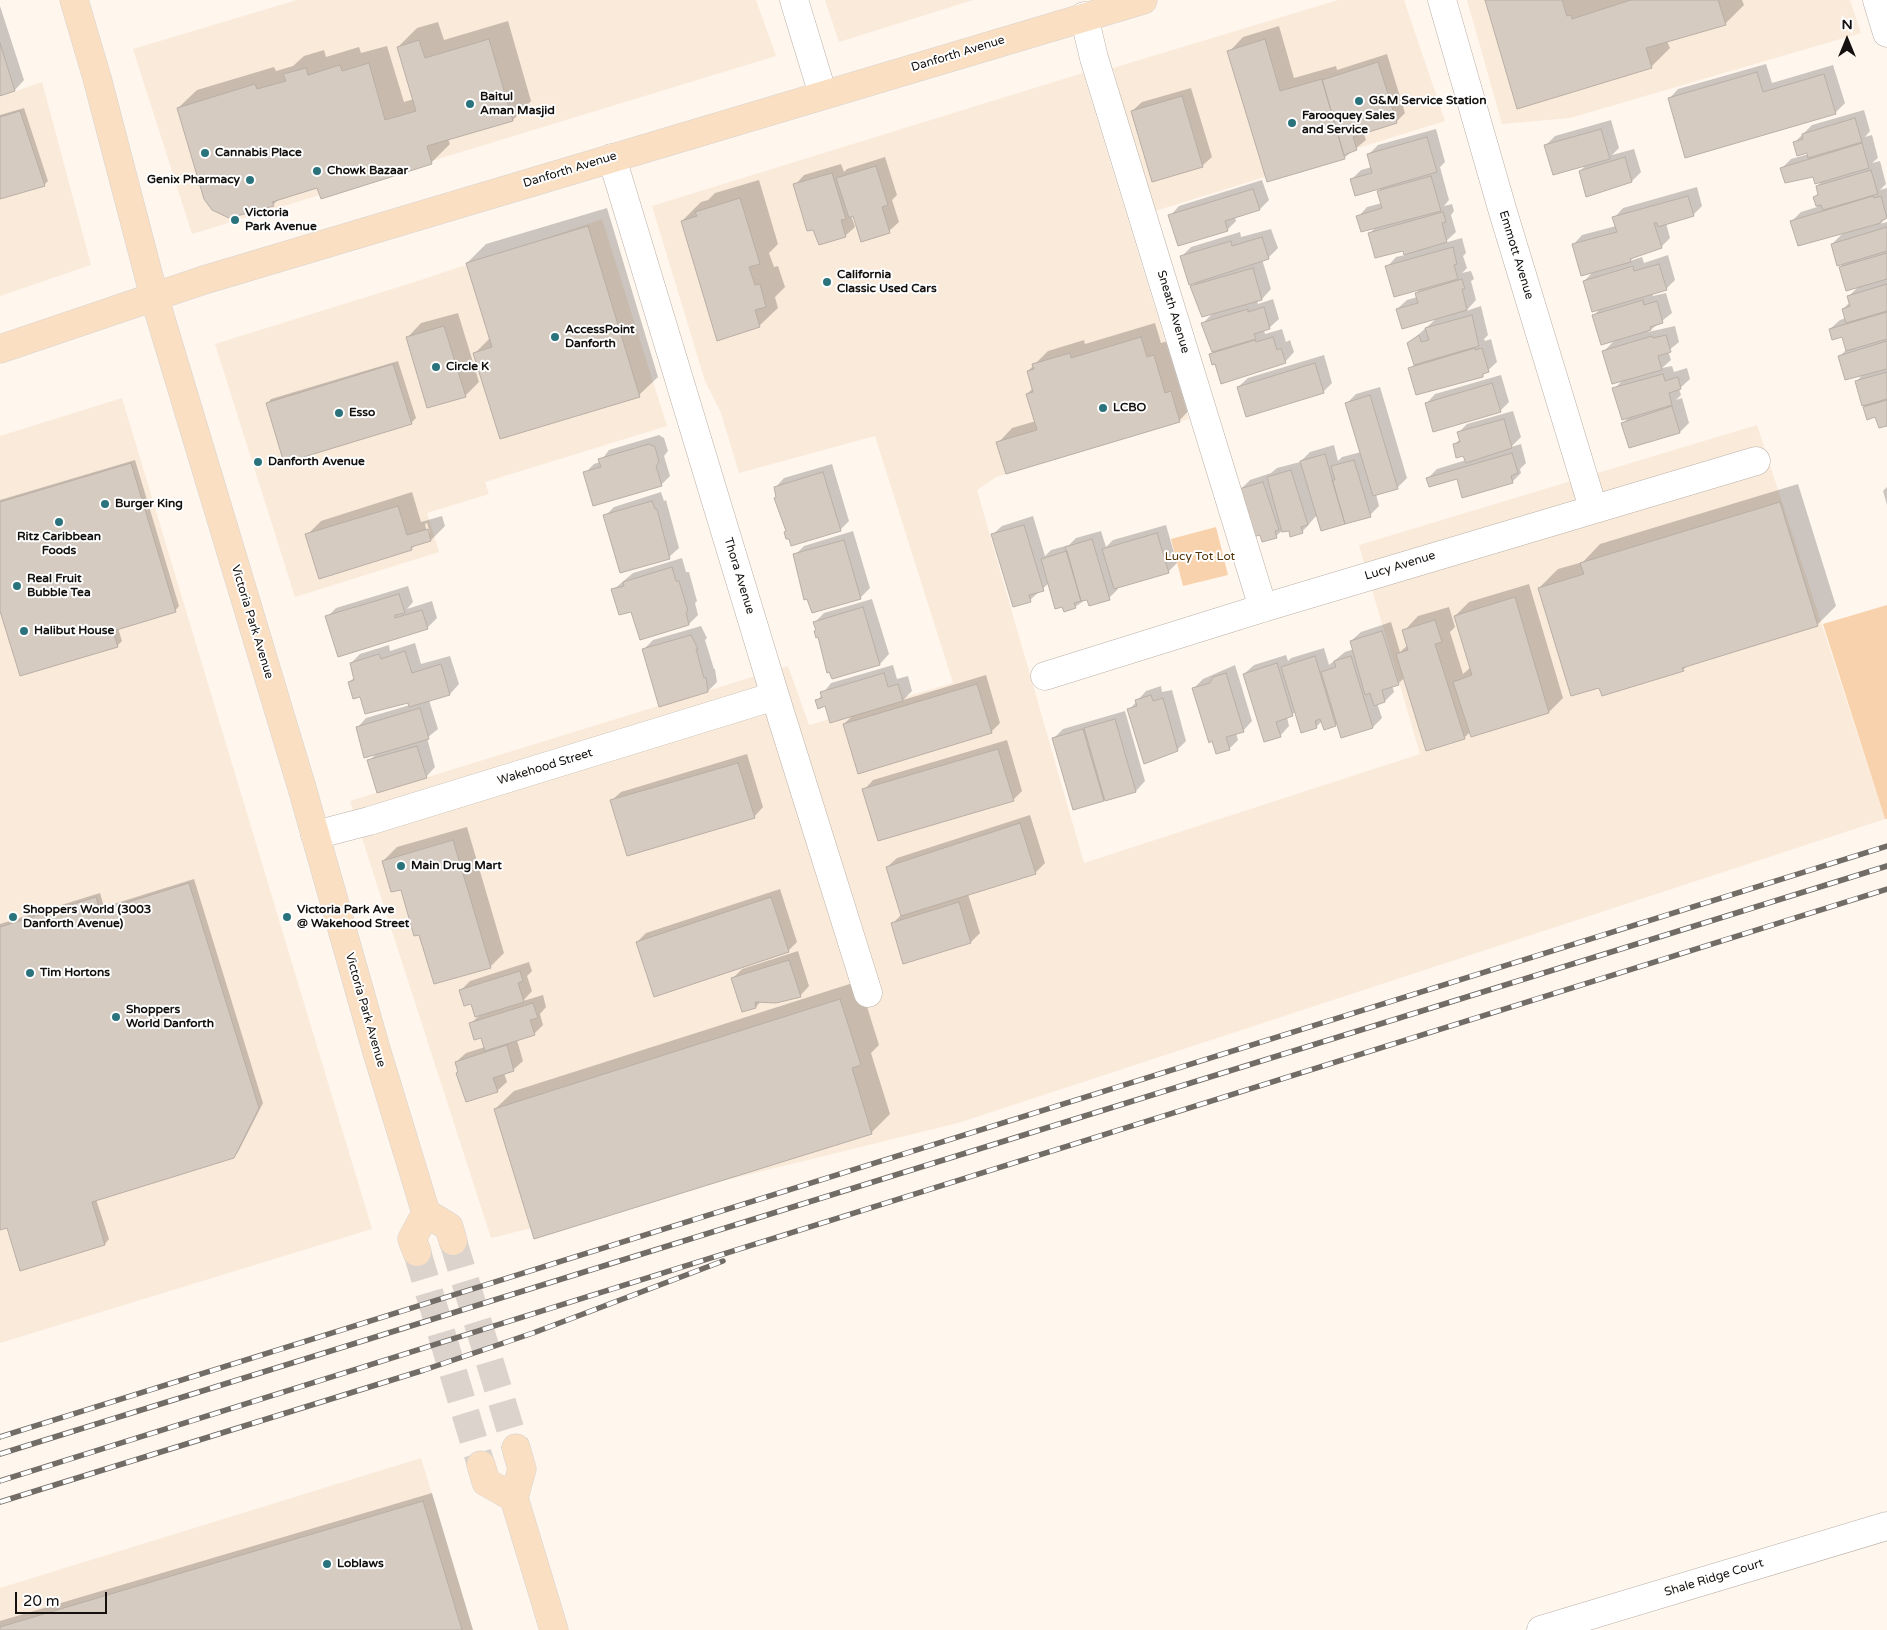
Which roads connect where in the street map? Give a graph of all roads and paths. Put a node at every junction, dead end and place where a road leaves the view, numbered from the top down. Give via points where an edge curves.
1 (74, 0) edge
2 (794, 0) edge
3 (1143, 0) edge
4 (1442, 0) edge
5 (1877, 0) edge
6 (1084, 16) junction
7 (1887, 34) edge
8 (823, 95) junction
9 (612, 158) junction
10 (154, 296) junction
11 (0, 349) edge
12 (1756, 461) dead end
13 (1593, 508) junction
14 (1263, 608) junction
15 (1045, 676) dead end
16 (775, 696) junction
17 (315, 835) junction
18 (868, 993) dead end
19 (426, 1213) junction
20 (453, 1241) tunnel mouth
21 (417, 1252) tunnel mouth
22 (516, 1448) tunnel mouth
23 (481, 1465) tunnel mouth
24 (514, 1498) junction
25 (1887, 1526) edge
26 (554, 1630) edge
27 (1541, 1630) edge

1 - 10 main road, Victoria Park Avenue
2 - 8 street
3 - 6 main road, Danforth Avenue
4 - 13 street, Emmott Avenue
5 - 7 street
6 - 8 main road, Danforth Avenue
6 - 14 street, Sneath Avenue via 1094,58
8 - 9 main road, Danforth Avenue
9 - 10 main road, Danforth Avenue
9 - 16 street, Thora Avenue
10 - 11 main road, Danforth Avenue
10 - 17 main road, Victoria Park Avenue
12 - 13 street, Lucy Avenue
13 - 14 street, Lucy Avenue
14 - 15 street, Lucy Avenue
16 - 17 street, Wakehood Street via 368,822
16 - 18 street, Thora Avenue
17 - 19 main road, Victoria Park Avenue
19 - 20 main road via 449,1227
19 - 21 main road via 412,1239
22 - 24 main road via 522,1469
23 - 24 main road via 486,1482
24 - 26 main road
25 - 27 street, Shale Ridge Court

